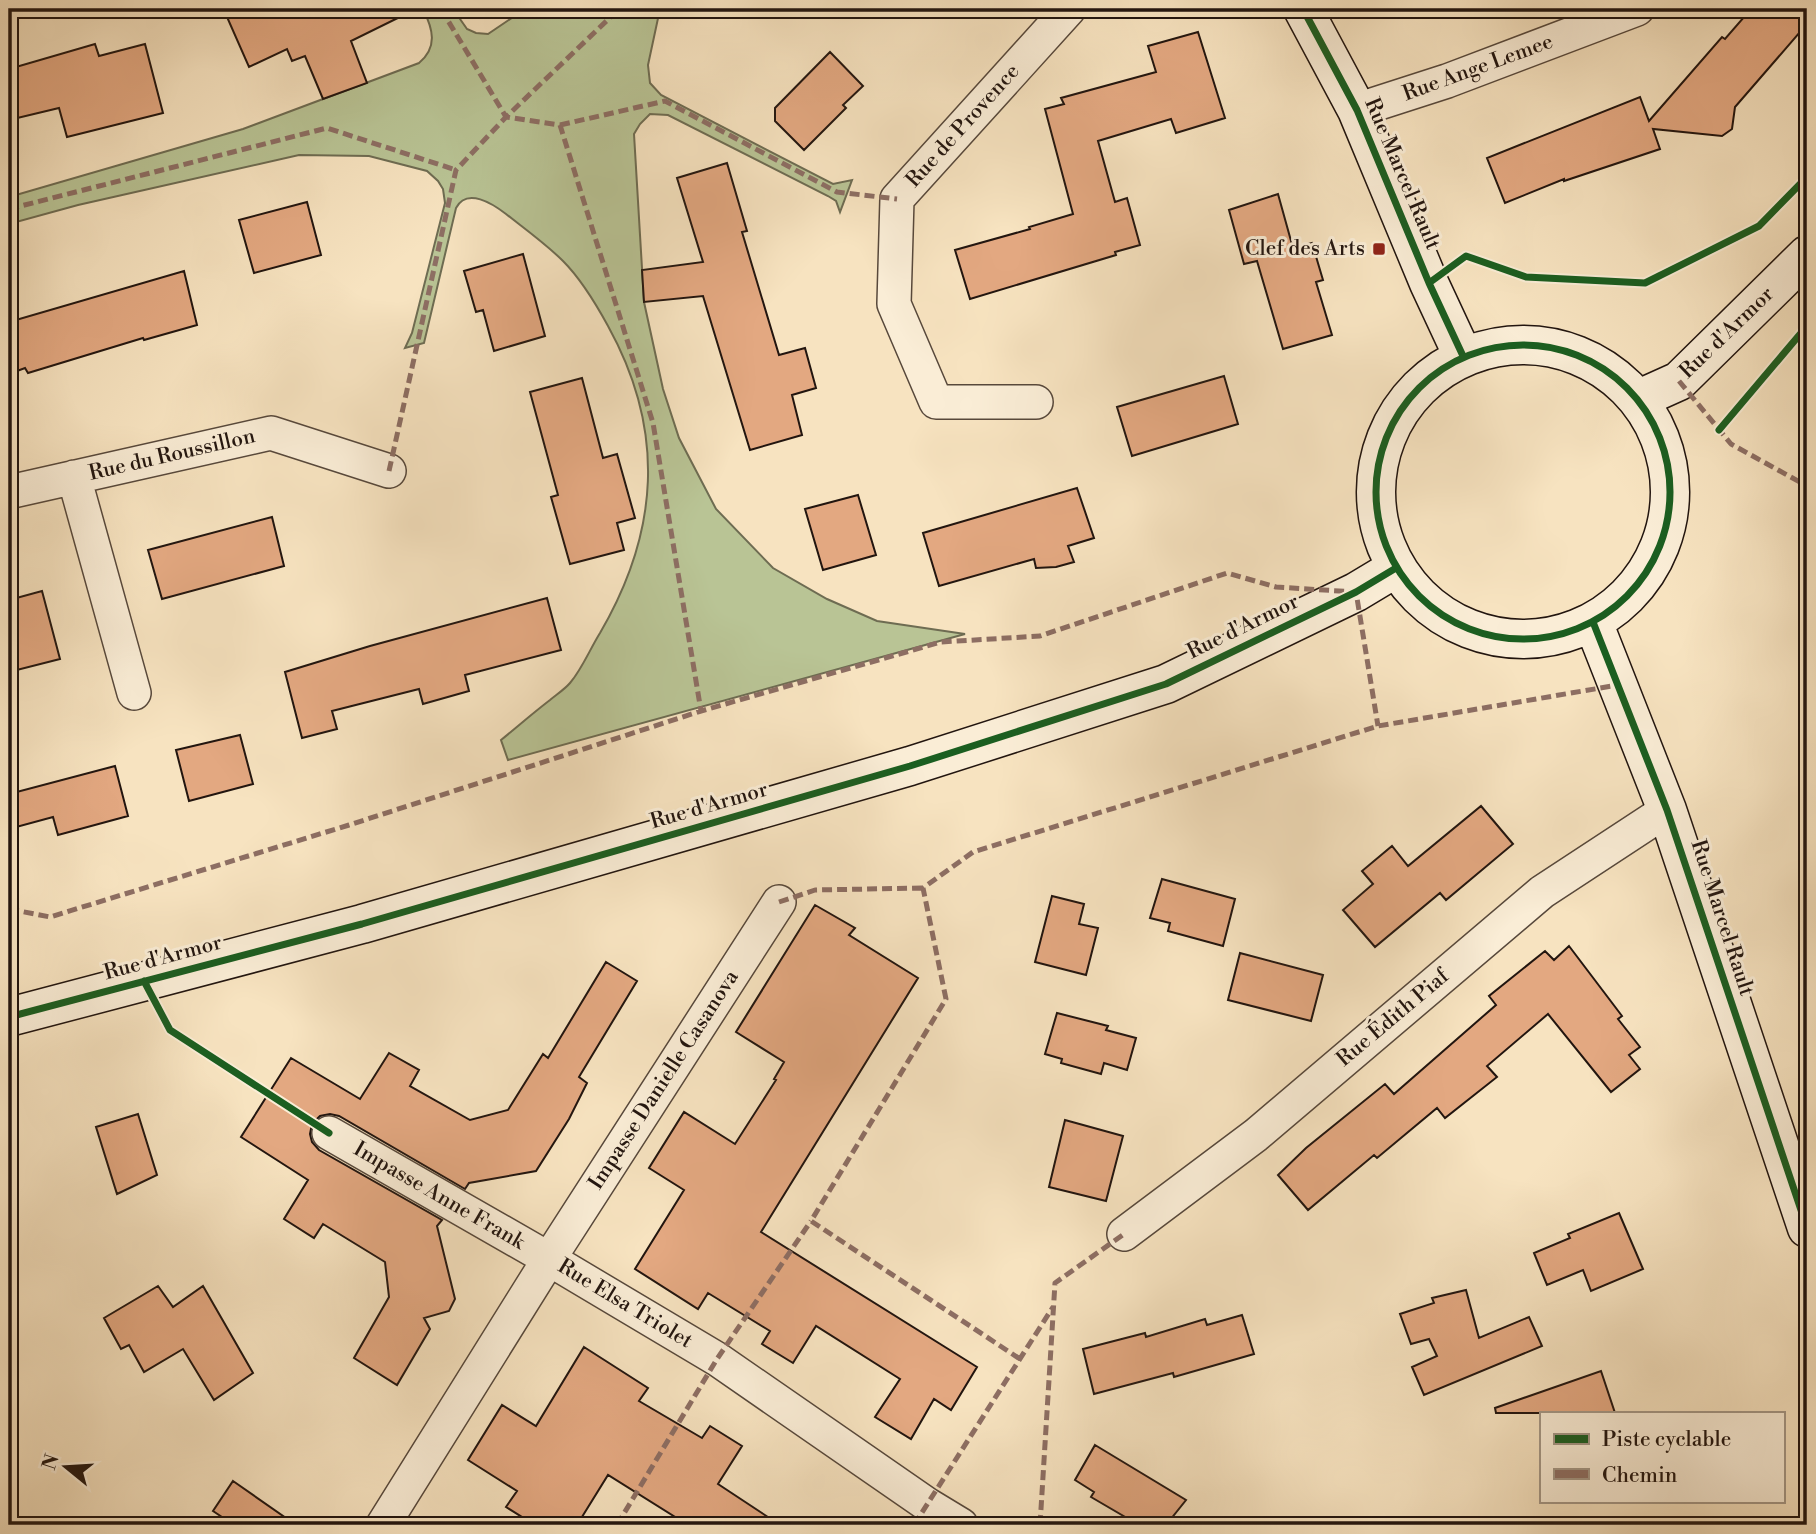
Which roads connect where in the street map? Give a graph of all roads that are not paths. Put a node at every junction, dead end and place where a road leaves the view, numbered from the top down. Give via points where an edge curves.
1 (1069, 9) edge
2 (1303, 9) edge
3 (1637, 9) edge
4 (1357, 110) junction
5 (1807, 255) edge
6 (1463, 356) junction
7 (1639, 400) junction
8 (1036, 402) dead end
9 (389, 471) dead end
10 (74, 477) junction
11 (9, 492) edge
12 (1396, 568) junction
13 (1593, 622) junction
14 (134, 692) dead end
15 (1667, 810) junction
16 (779, 902) dead end
17 (9, 1017) edge
18 (329, 1133) dead end
19 (1807, 1228) edge
20 (1124, 1234) dead end
21 (549, 1259) junction
22 (383, 1525) edge
23 (961, 1525) edge

1 - 8 street, Rue de Provence via 897,199 894,304 936,402
2 - 4 main road, Rue Marcel Rault
3 - 4 street, Rue Ange Lemee
4 - 6 main road, Rue Marcel Rault
5 - 7 main road, Rue d'Armor via 1679,381
6 - 7 main road via 1510,343 1559,347 1604,367
6 - 12 main road via 1421,383 1391,424 1376,471 1378,522
7 - 13 main road via 1661,436 1670,479 1668,522 1654,562 1628,597
9 - 10 street, Rue du Roussillon via 271,433
10 - 11 street, Rue du Roussillon
10 - 14 street, Rue du Roussillon
12 - 13 main road via 1425,603 1463,627 1506,639 1551,637
12 - 17 main road, Rue d'Armor via 1166,684 910,766 375,921
13 - 15 main road, Rue Marcel Rault
15 - 19 main road, Rue Marcel Rault
15 - 20 street, Rue Édith Piaf via 1542,891 1256,1135
16 - 21 street, Impasse Danielle Casanova
18 - 21 street, Impasse Anne Frank
21 - 22 street, Rue Elsa Triolet
21 - 23 street, Rue Elsa Triolet via 718,1359

